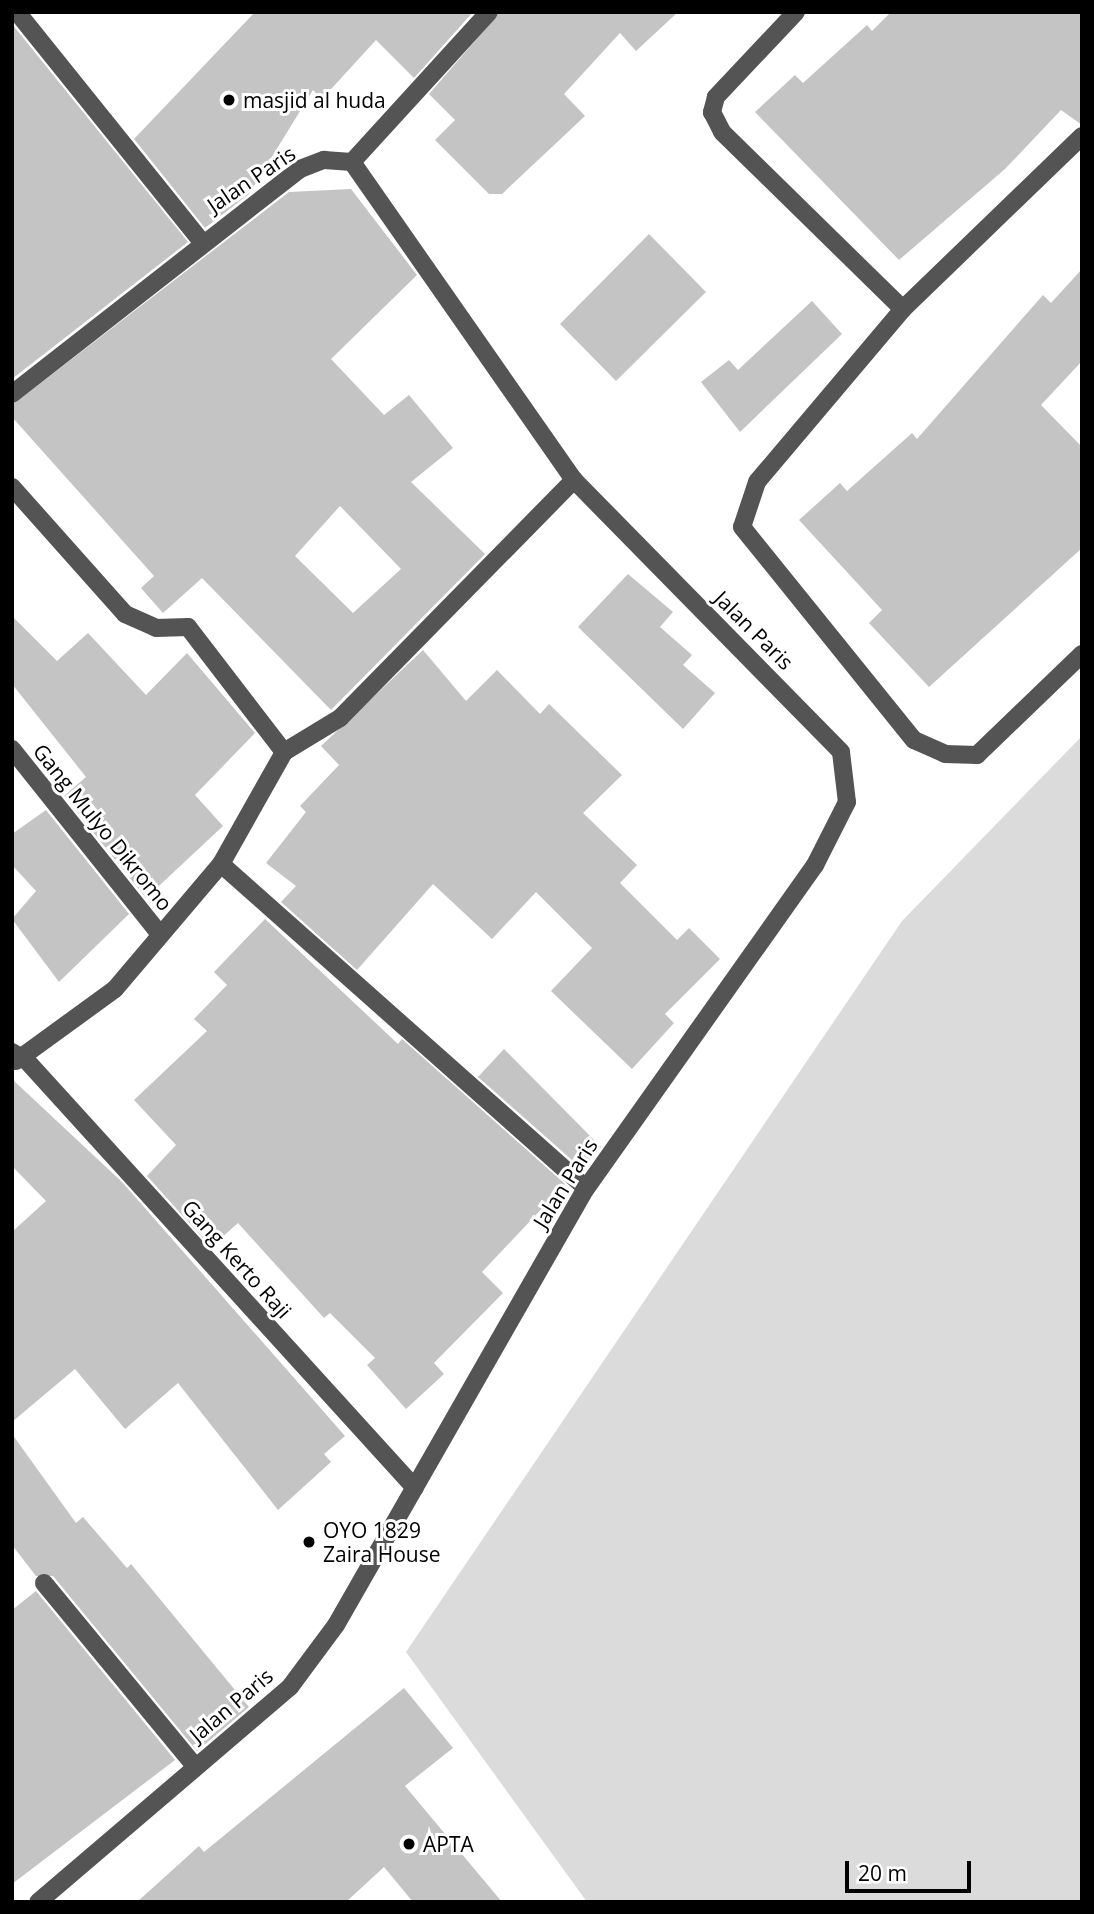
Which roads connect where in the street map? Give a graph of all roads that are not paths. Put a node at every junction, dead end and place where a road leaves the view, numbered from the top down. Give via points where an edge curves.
1 (17, 12) edge
2 (489, 12) edge
3 (796, 12) edge
4 (1082, 136) edge
5 (352, 162) junction
6 (201, 241) junction
7 (903, 309) junction
8 (12, 394) edge
9 (574, 480) junction
10 (12, 487) edge
11 (1082, 654) edge
12 (12, 749) edge
13 (284, 752) junction
14 (221, 864) junction
15 (158, 932) junction
16 (17, 1058) edge
17 (586, 1188) junction
18 (415, 1489) junction
19 (44, 1583) dead end
20 (194, 1765) junction
21 (38, 1902) edge

1 - 6 street
2 - 5 street
3 - 7 street via 716,97 712,112 722,132
4 - 7 street
5 - 6 street, Jalan Paris via 324,160 300,169
5 - 9 street, Jalan Paris
6 - 8 street, Jalan Paris
7 - 11 street via 757,482 742,527 914,740 945,754 976,755
9 - 13 street via 340,718
9 - 17 street, Jalan Paris via 841,752 847,802 815,865
10 - 13 street via 125,614 156,628 188,627
12 - 15 street, Gang Mulyo Dikromo
13 - 14 street
14 - 15 street
14 - 17 street
15 - 16 street via 114,989
16 - 18 street, Gang Kerto Raji
17 - 18 street, Jalan Paris
18 - 20 street, Jalan Paris via 336,1625 290,1687
19 - 20 street
20 - 21 street, Jalan Paris

